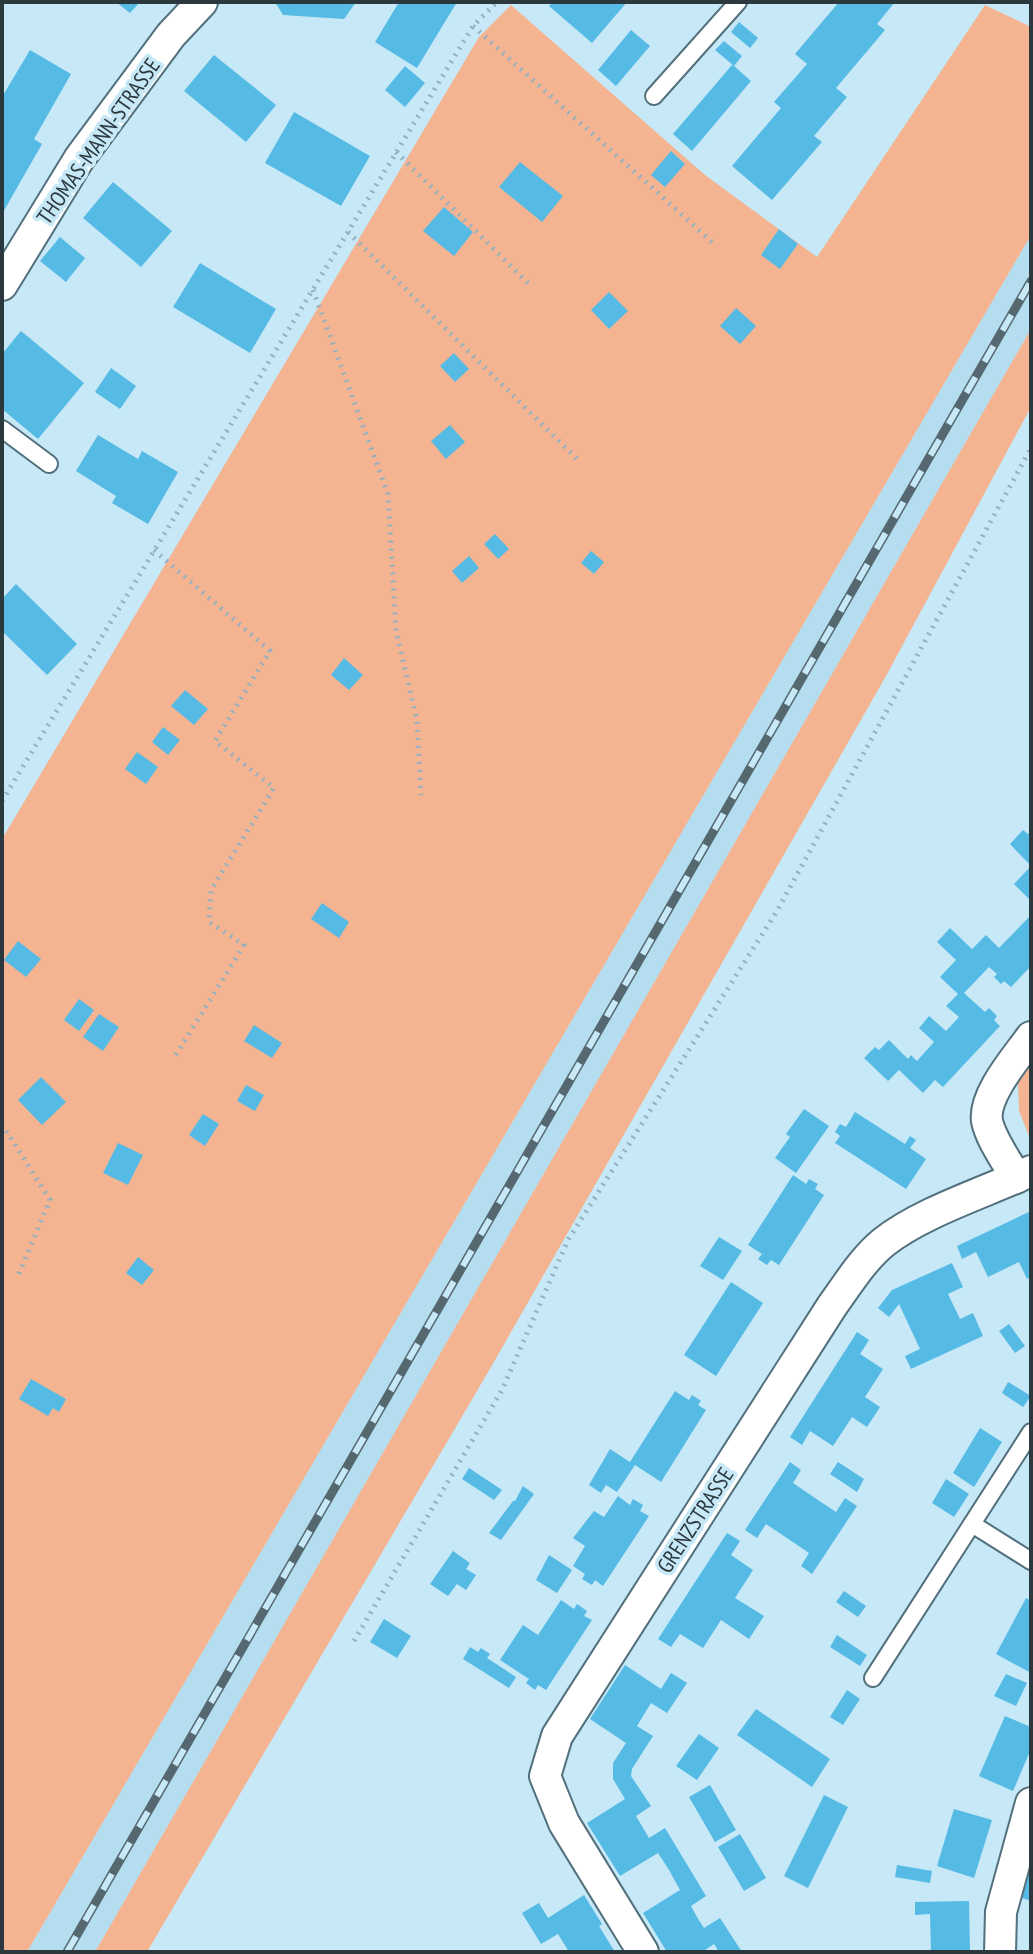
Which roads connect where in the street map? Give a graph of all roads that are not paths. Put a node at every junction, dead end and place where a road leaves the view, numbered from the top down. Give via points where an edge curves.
1 (202, 2) edge
2 (738, 2) edge
3 (654, 96) dead end
4 (2, 285) edge
5 (2, 429) edge
6 (49, 464) dead end
7 (1031, 1037) edge
8 (1024, 1175) edge
9 (1031, 1432) edge
10 (972, 1524) junction
11 (1031, 1561) edge
12 (873, 1678) dead end
13 (1031, 1803) edge
14 (643, 1952) edge
15 (1000, 1952) edge

1 - 4 street, THOMAS-MANN-STRASSE via 171,35 79,159
2 - 3 lane
5 - 6 lane
7 - 8 street via 987,1107 992,1134
8 - 14 street, GRENZSTRASSE via 905,1227 861,1265 557,1736 545,1776 564,1823
9 - 10 lane
10 - 11 lane
10 - 12 lane
13 - 15 street via 1001,1912

